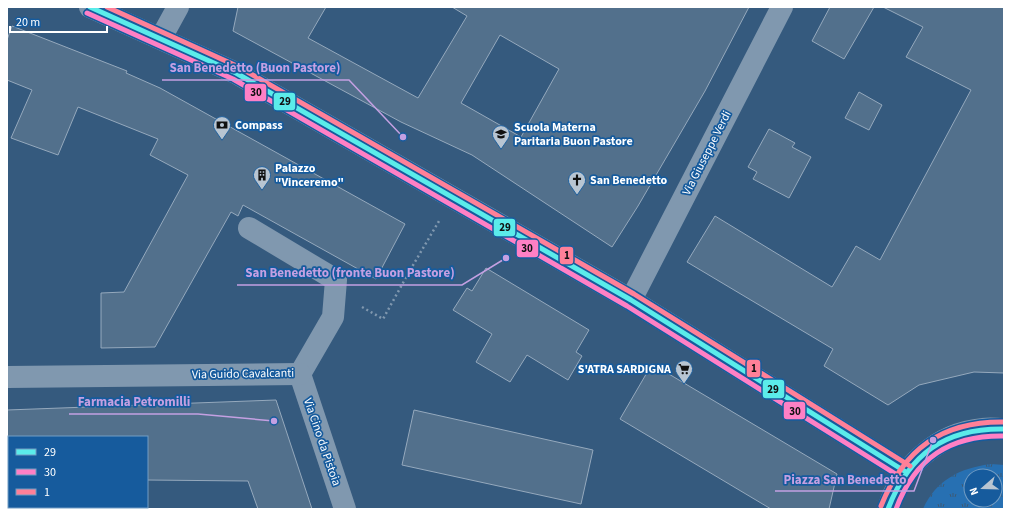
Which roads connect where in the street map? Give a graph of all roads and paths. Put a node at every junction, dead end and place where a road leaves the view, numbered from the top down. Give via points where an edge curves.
1 (90, 7) edge
2 (178, 7) edge
3 (782, 7) edge
4 (161, 38) junction
5 (453, 198) junction
6 (249, 228) dead end
7 (335, 293) junction
8 (631, 300) junction
9 (300, 374) junction
10 (7, 377) edge
11 (1004, 429) edge
12 (906, 472) junction
13 (345, 509) edge
14 (888, 509) edge

1 - 4 main road
2 - 4 street
3 - 8 street, Via Giuseppe Verdi
4 - 5 main road via 236,73
5 - 7 path via 383,319
5 - 8 main road
6 - 7 street, Via Guido Cavalcanti via 336,280
7 - 9 street, Via Guido Cavalcanti via 333,317
8 - 12 main road
9 - 10 street, Via Guido Cavalcanti
9 - 13 street, Via Cino da Pistoia
11 - 12 main road via 960,433 940,442 921,456
12 - 14 main road via 897,485

